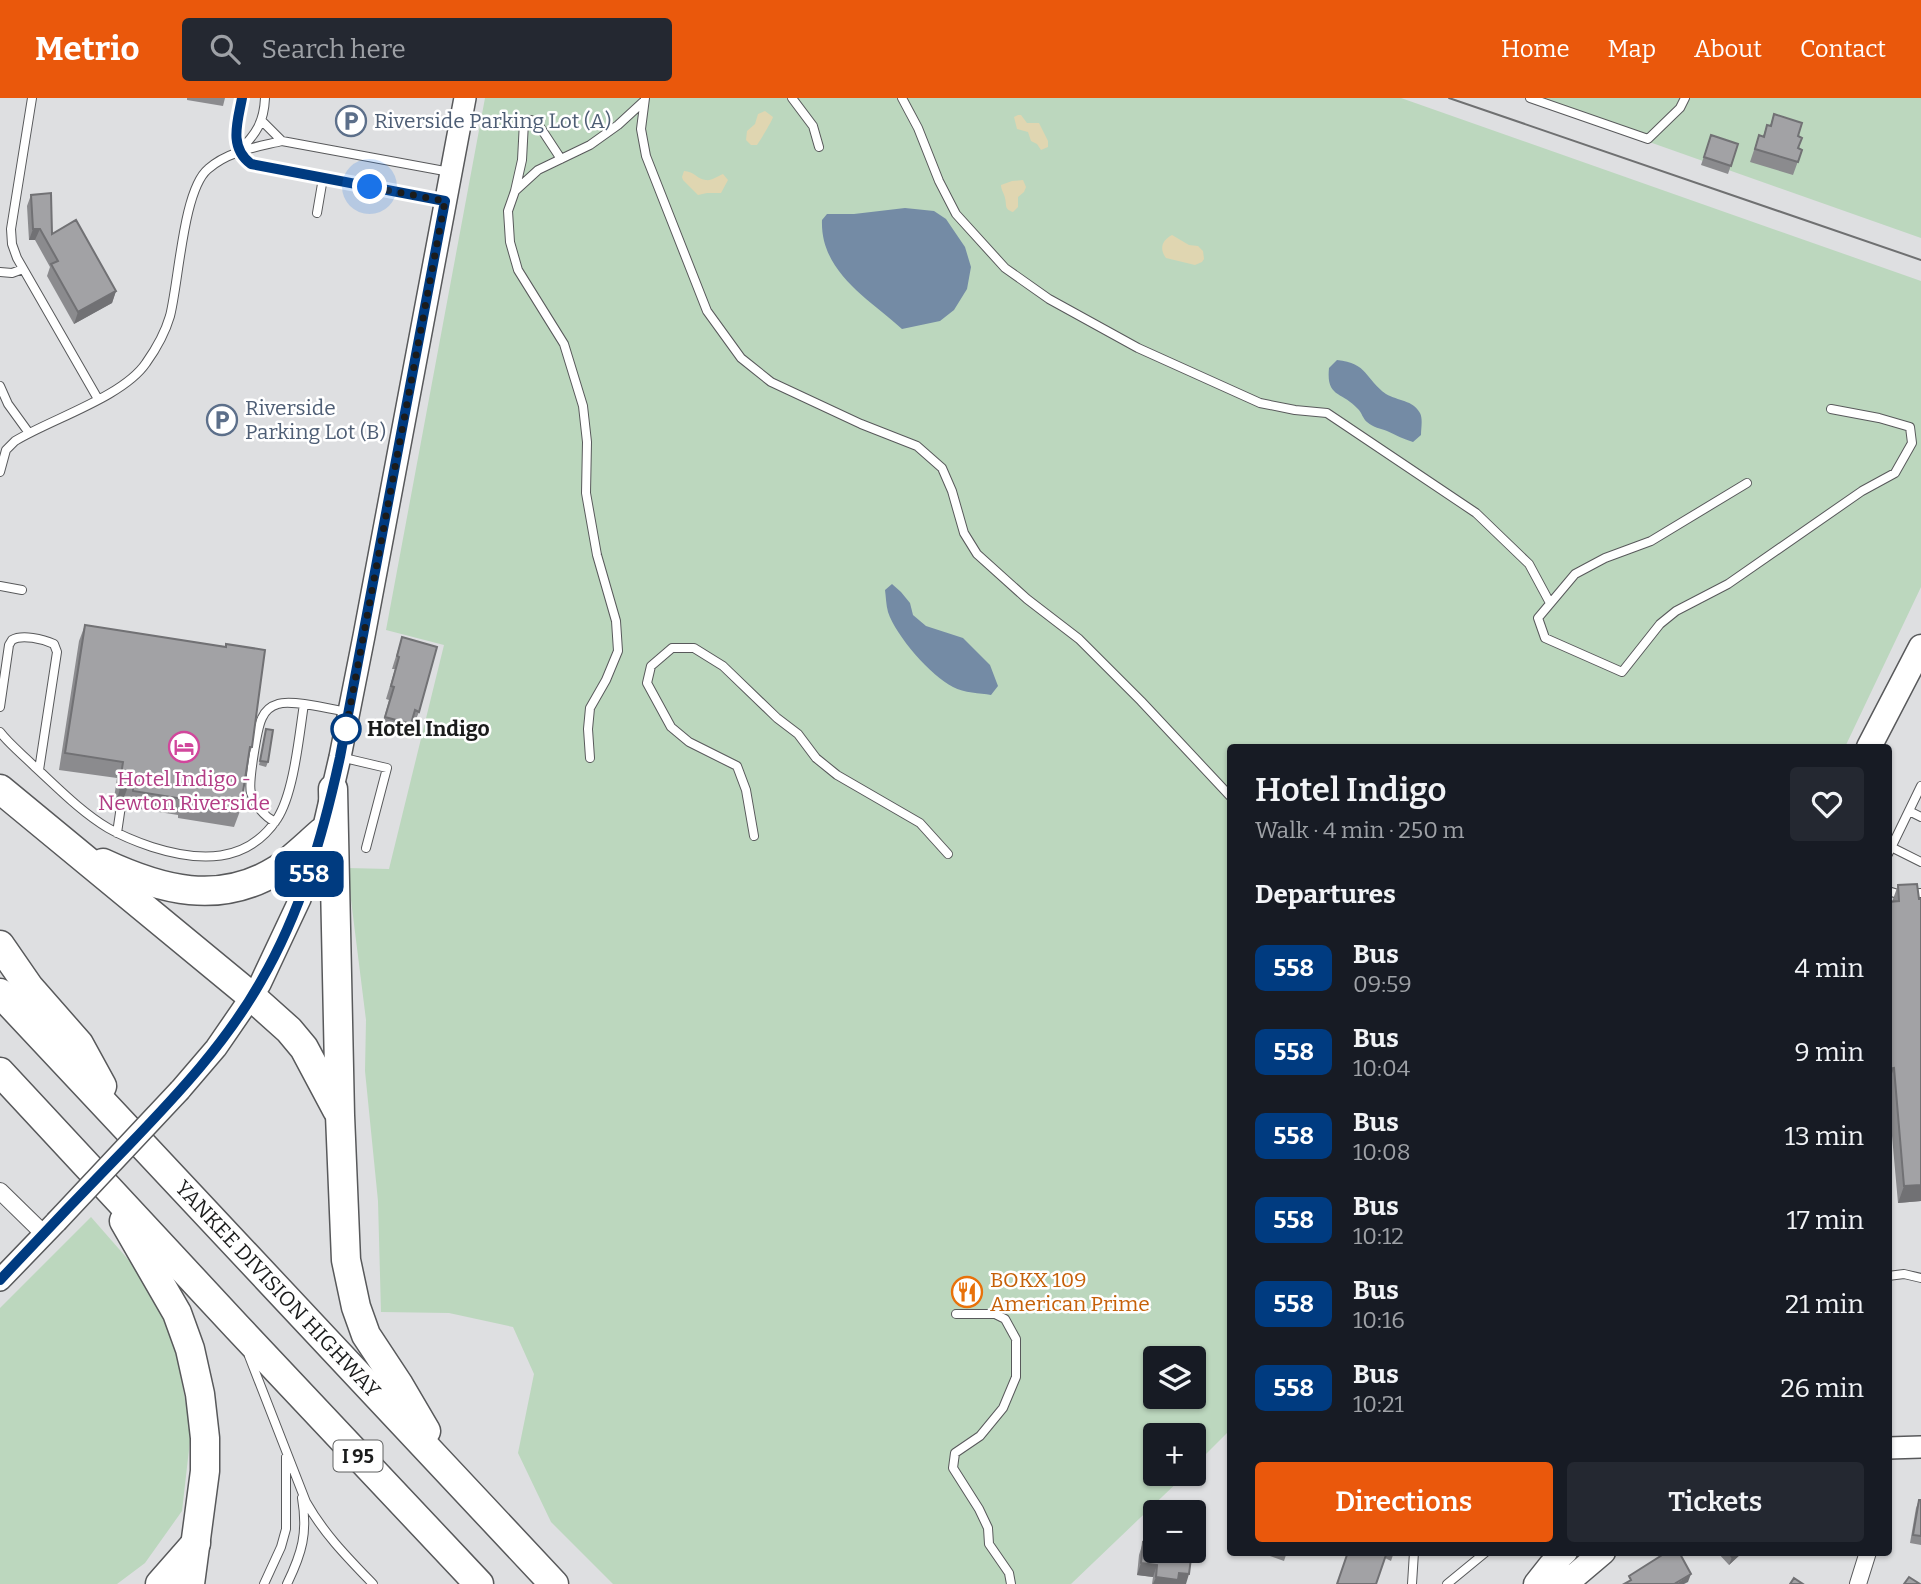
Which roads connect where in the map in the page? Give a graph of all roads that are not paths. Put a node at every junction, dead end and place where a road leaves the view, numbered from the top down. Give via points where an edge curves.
1 (32, 98) edge
2 (242, 98) edge
3 (265, 98) edge
4 (465, 98) edge
5 (792, 98) edge
6 (902, 98) edge
7 (1530, 98) edge
8 (1685, 98) edge
9 (644, 100) edge
10 (261, 120) junction
11 (282, 141) junction
12 (819, 147) dead end
13 (239, 151) junction
14 (561, 159) junction
15 (451, 172) junction
16 (323, 178) junction
17 (515, 191) junction
18 (445, 201) junction
19 (317, 213) dead end
20 (23, 269) junction
21 (0, 272) edge
22 (0, 386) edge
23 (98, 399) junction
24 (4, 404) edge
25 (1831, 409) dead end
26 (29, 433) junction
27 (0, 472) edge
28 (1747, 483) dead end
29 (0, 586) edge
30 (22, 590) dead end
31 (1550, 603) junction
32 (1921, 647) edge
33 (304, 704) junction
34 (0, 707) edge
35 (349, 712) junction
36 (0, 732) edge
37 (1871, 744) edge
38 (340, 757) junction
39 (590, 758) dead end
40 (39, 770) junction
41 (1921, 786) edge
42 (0, 789) edge
43 (333, 789) junction
44 (1227, 793) edge
45 (121, 806) edge
46 (1909, 811) junction
47 (1921, 817) edge
48 (275, 822) junction
49 (322, 832) junction
50 (117, 833) junction
51 (754, 836) dead end
52 (1892, 847) edge
53 (71, 848) junction
54 (366, 848) dead end
55 (1892, 852) edge
56 (948, 854) dead end
57 (1921, 862) edge
58 (1892, 892) edge
59 (1921, 893) edge
60 (0, 945) edge
61 (0, 993) edge
62 (251, 996) junction
63 (0, 1072) edge
64 (340, 1115) junction
65 (122, 1123) junction
66 (104, 1183) junction
67 (0, 1191) edge
68 (50, 1228) junction
69 (1892, 1275) edge
70 (1920, 1277) edge
71 (0, 1280) edge
72 (956, 1314) dead end
73 (237, 1327) junction
74 (1921, 1447) edge
75 (1892, 1448) edge
76 (286, 1451) junction
77 (450, 1474) junction
78 (300, 1485) junction
79 (196, 1543) junction
80 (1414, 1556) edge
81 (1481, 1556) edge
82 (1561, 1556) edge
83 (1600, 1556) edge
84 (1867, 1556) edge
85 (160, 1584) edge
86 (190, 1584) edge
87 (264, 1584) edge
88 (287, 1584) edge
89 (373, 1584) edge
90 (479, 1584) edge
91 (554, 1584) edge
92 (1011, 1584) edge
93 (1412, 1584) edge
94 (1447, 1584) edge
95 (1536, 1584) edge
96 (1561, 1584) edge
97 (1858, 1584) edge

1 - 20 lane via 11,229
2 - 13 lane via 236,133
3 - 10 lane
4 - 15 main road
5 - 12 lane via 813,126
6 - 31 lane via 956,214 1004,268 1049,299 1138,348 1261,403 1327,413 1476,513 1529,564
7 - 8 lane via 1648,139
9 - 14 lane via 590,145
9 - 44 lane via 641,129 650,168 707,311 741,358 771,382 917,446 942,468 964,533 977,554 1079,639
10 - 11 lane
10 - 13 lane via 256,135
11 - 13 lane
11 - 15 lane
13 - 16 lane via 256,166
13 - 23 lane via 207,170 195,188 170,315 158,345 132,379
14 - 17 lane via 538,170
14 - 17 lane via 540,127 531,120 524,122
15 - 18 main road
16 - 18 lane
16 - 19 lane
17 - 39 lane via 508,211 518,270 564,344 583,406 586,492 597,555 616,621 618,651 590,708
18 - 35 main road
20 - 21 lane
20 - 23 lane
22 - 24 lane
23 - 26 lane
24 - 26 lane
25 - 31 lane via 1910,427 1912,443 1895,473 1728,584 1676,611 1622,672 1545,638 1538,618
26 - 27 lane via 6,450
28 - 31 lane via 1651,541 1575,574
29 - 30 lane
32 - 37 main road
33 - 35 lane
33 - 48 lane via 288,796
33 - 48 lane via 274,705 260,724 251,792
34 - 40 lane via 12,640 20,637 54,644 57,652
35 - 38 main road
36 - 40 lane
38 - 43 main road
38 - 54 lane via 387,768
40 - 50 lane
41 - 46 lane
42 - 53 highway
43 - 49 main road
43 - 64 highway
45 - 50 lane
46 - 47 lane
46 - 52 lane
48 - 50 lane via 250,845 212,857 177,854
49 - 53 highway via 266,876 240,887 212,891 157,884
49 - 62 main road via 289,924
51 - 56 lane via 737,766 689,742 671,727 647,683 651,666 672,648 694,648 723,666 798,734 816,758 920,823
53 - 62 highway
55 - 57 lane
58 - 59 lane
60 - 65 highway via 29,987 79,1044
61 - 65 highway, YANKEE DIVISION HIGHWAY / I 95
62 - 64 highway via 304,1048
62 - 68 main road, bridge via 180,1090
63 - 66 highway, I 95
64 - 77 highway via 346,1260 356,1307 370,1342
65 - 77 highway, YANKEE DIVISION HIGHWAY / I 95
66 - 73 highway, I 95
66 - 79 highway via 172,1303 194,1365 206,1451
67 - 68 street
68 - 71 main road
69 - 70 lane
72 - 92 lane via 995,1314 1005,1320 1016,1339 1016,1377 1003,1408 980,1436 955,1453 953,1468 979,1509 989,1544 1009,1573
73 - 76 lane
73 - 90 highway, I 95
74 - 75 main road
76 - 78 lane
76 - 87 lane via 286,1529
77 - 91 highway, YANKEE DIVISION HIGHWAY / I 95
78 - 88 lane via 304,1538
78 - 89 lane via 326,1534
79 - 85 highway
79 - 86 highway
80 - 93 lane
81 - 94 lane
82 - 95 main road
83 - 96 main road
84 - 97 street

